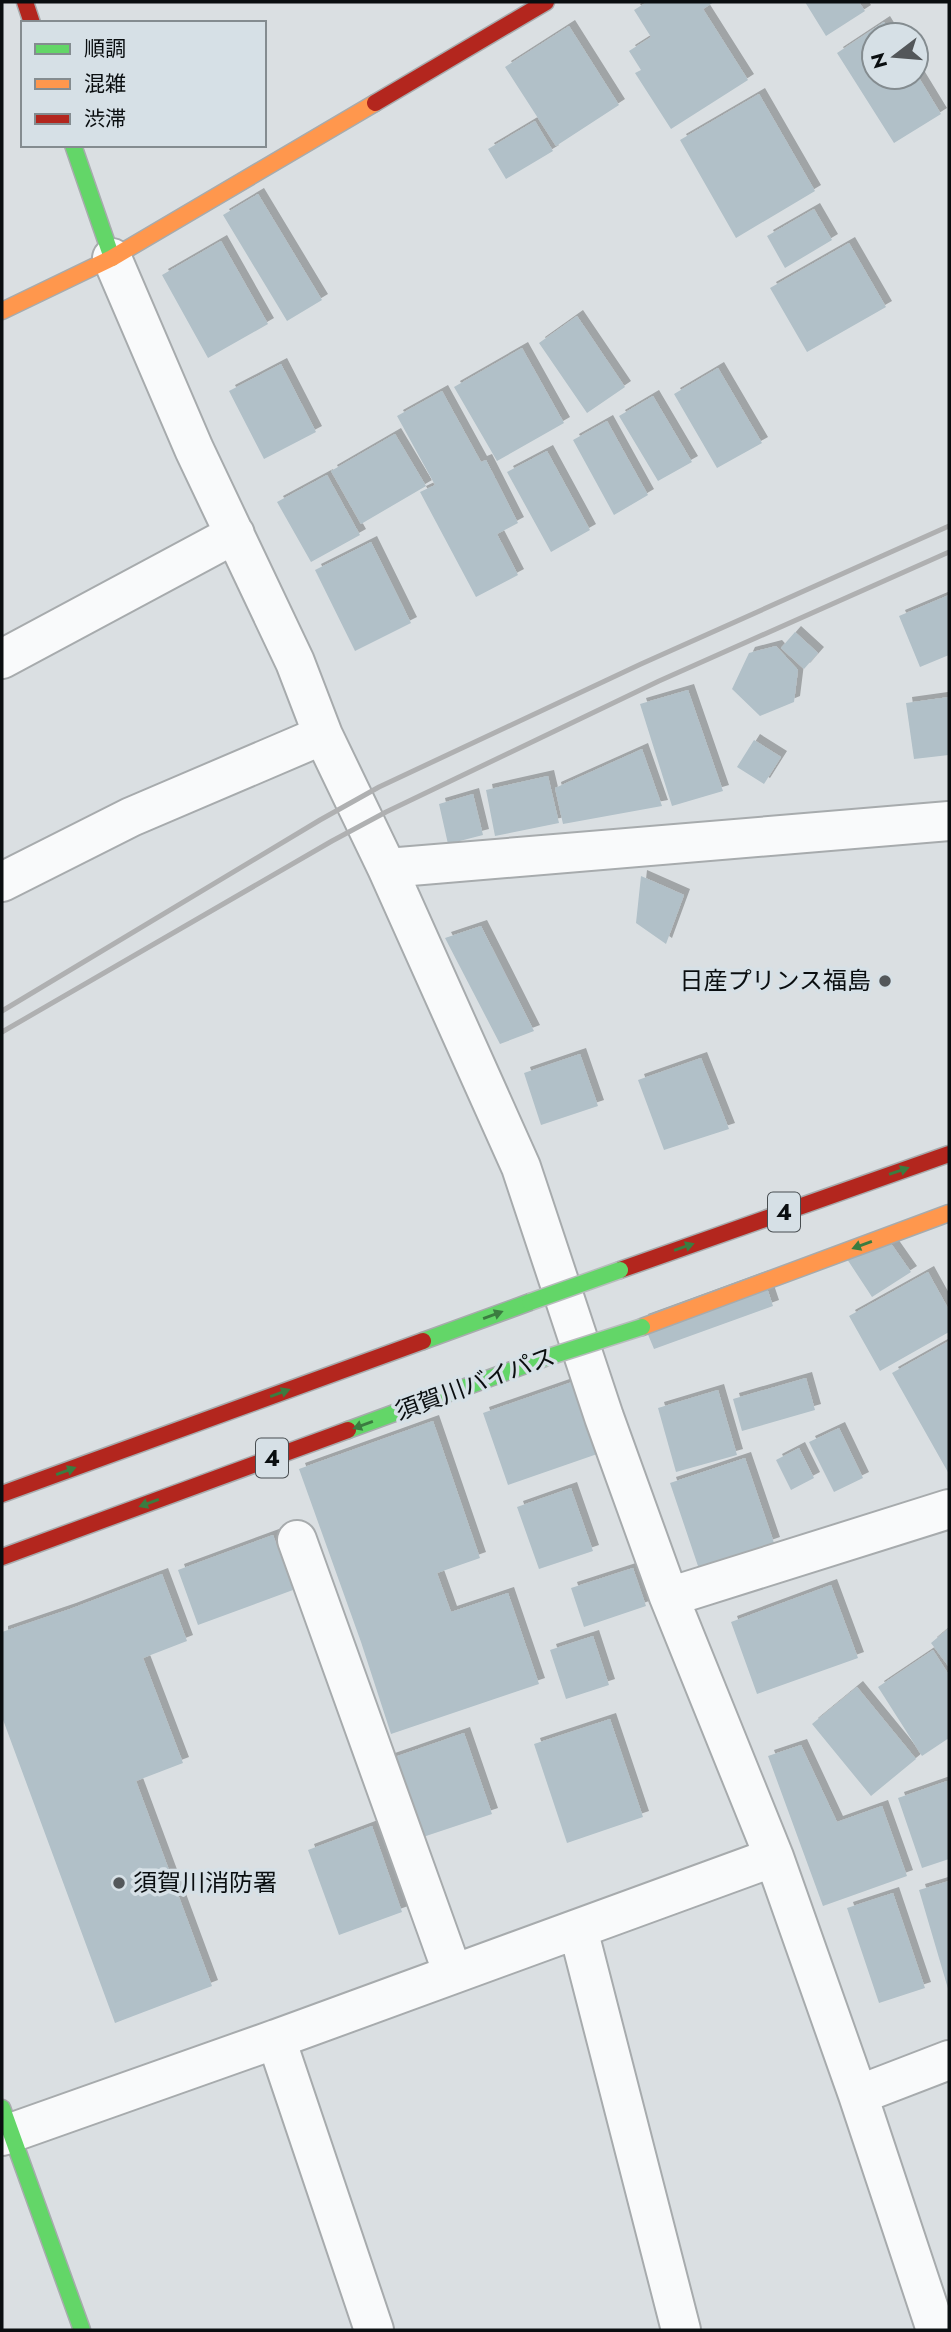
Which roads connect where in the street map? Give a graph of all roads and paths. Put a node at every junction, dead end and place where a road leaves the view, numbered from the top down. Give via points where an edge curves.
1 (24, 2) edge
2 (545, 2) edge
3 (31, 21) edge
4 (74, 147) edge
5 (112, 258) junction
6 (2, 311) edge
7 (234, 534) junction
8 (2, 659) edge
9 (323, 735) junction
10 (949, 821) edge
11 (387, 868) junction
12 (2, 882) edge
13 (949, 1154) edge
14 (949, 1213) edge
15 (2, 1494) edge
16 (949, 1509) edge
17 (297, 1540) dead end
18 (2, 1557) edge
19 (669, 1597) junction
20 (774, 1857) junction
21 (578, 1929) junction
22 (453, 1974) junction
23 (276, 2039) junction
24 (949, 2060) edge
25 (858, 2095) junction
26 (5, 2125) edge
27 (82, 2330) edge
28 (374, 2330) edge
29 (681, 2330) edge
30 (936, 2330) edge

1 - 3 main road
2 - 5 main road
4 - 5 main road
5 - 6 main road
5 - 7 street
7 - 8 street
7 - 9 street via 295,662
9 - 11 street
9 - 12 street via 131,817
10 - 11 street
11 - 19 street via 521,1167
15 -> 13 main road, 4, bridge
14 -> 18 main road, 須賀川バイパス / 4, bridge
16 - 19 street
17 - 22 street
19 - 20 street
20 - 21 street
20 - 25 street
21 - 22 street
21 - 29 street
22 - 23 street
23 - 26 street
23 - 28 street
24 - 25 street
25 - 30 street
26 - 27 main road

